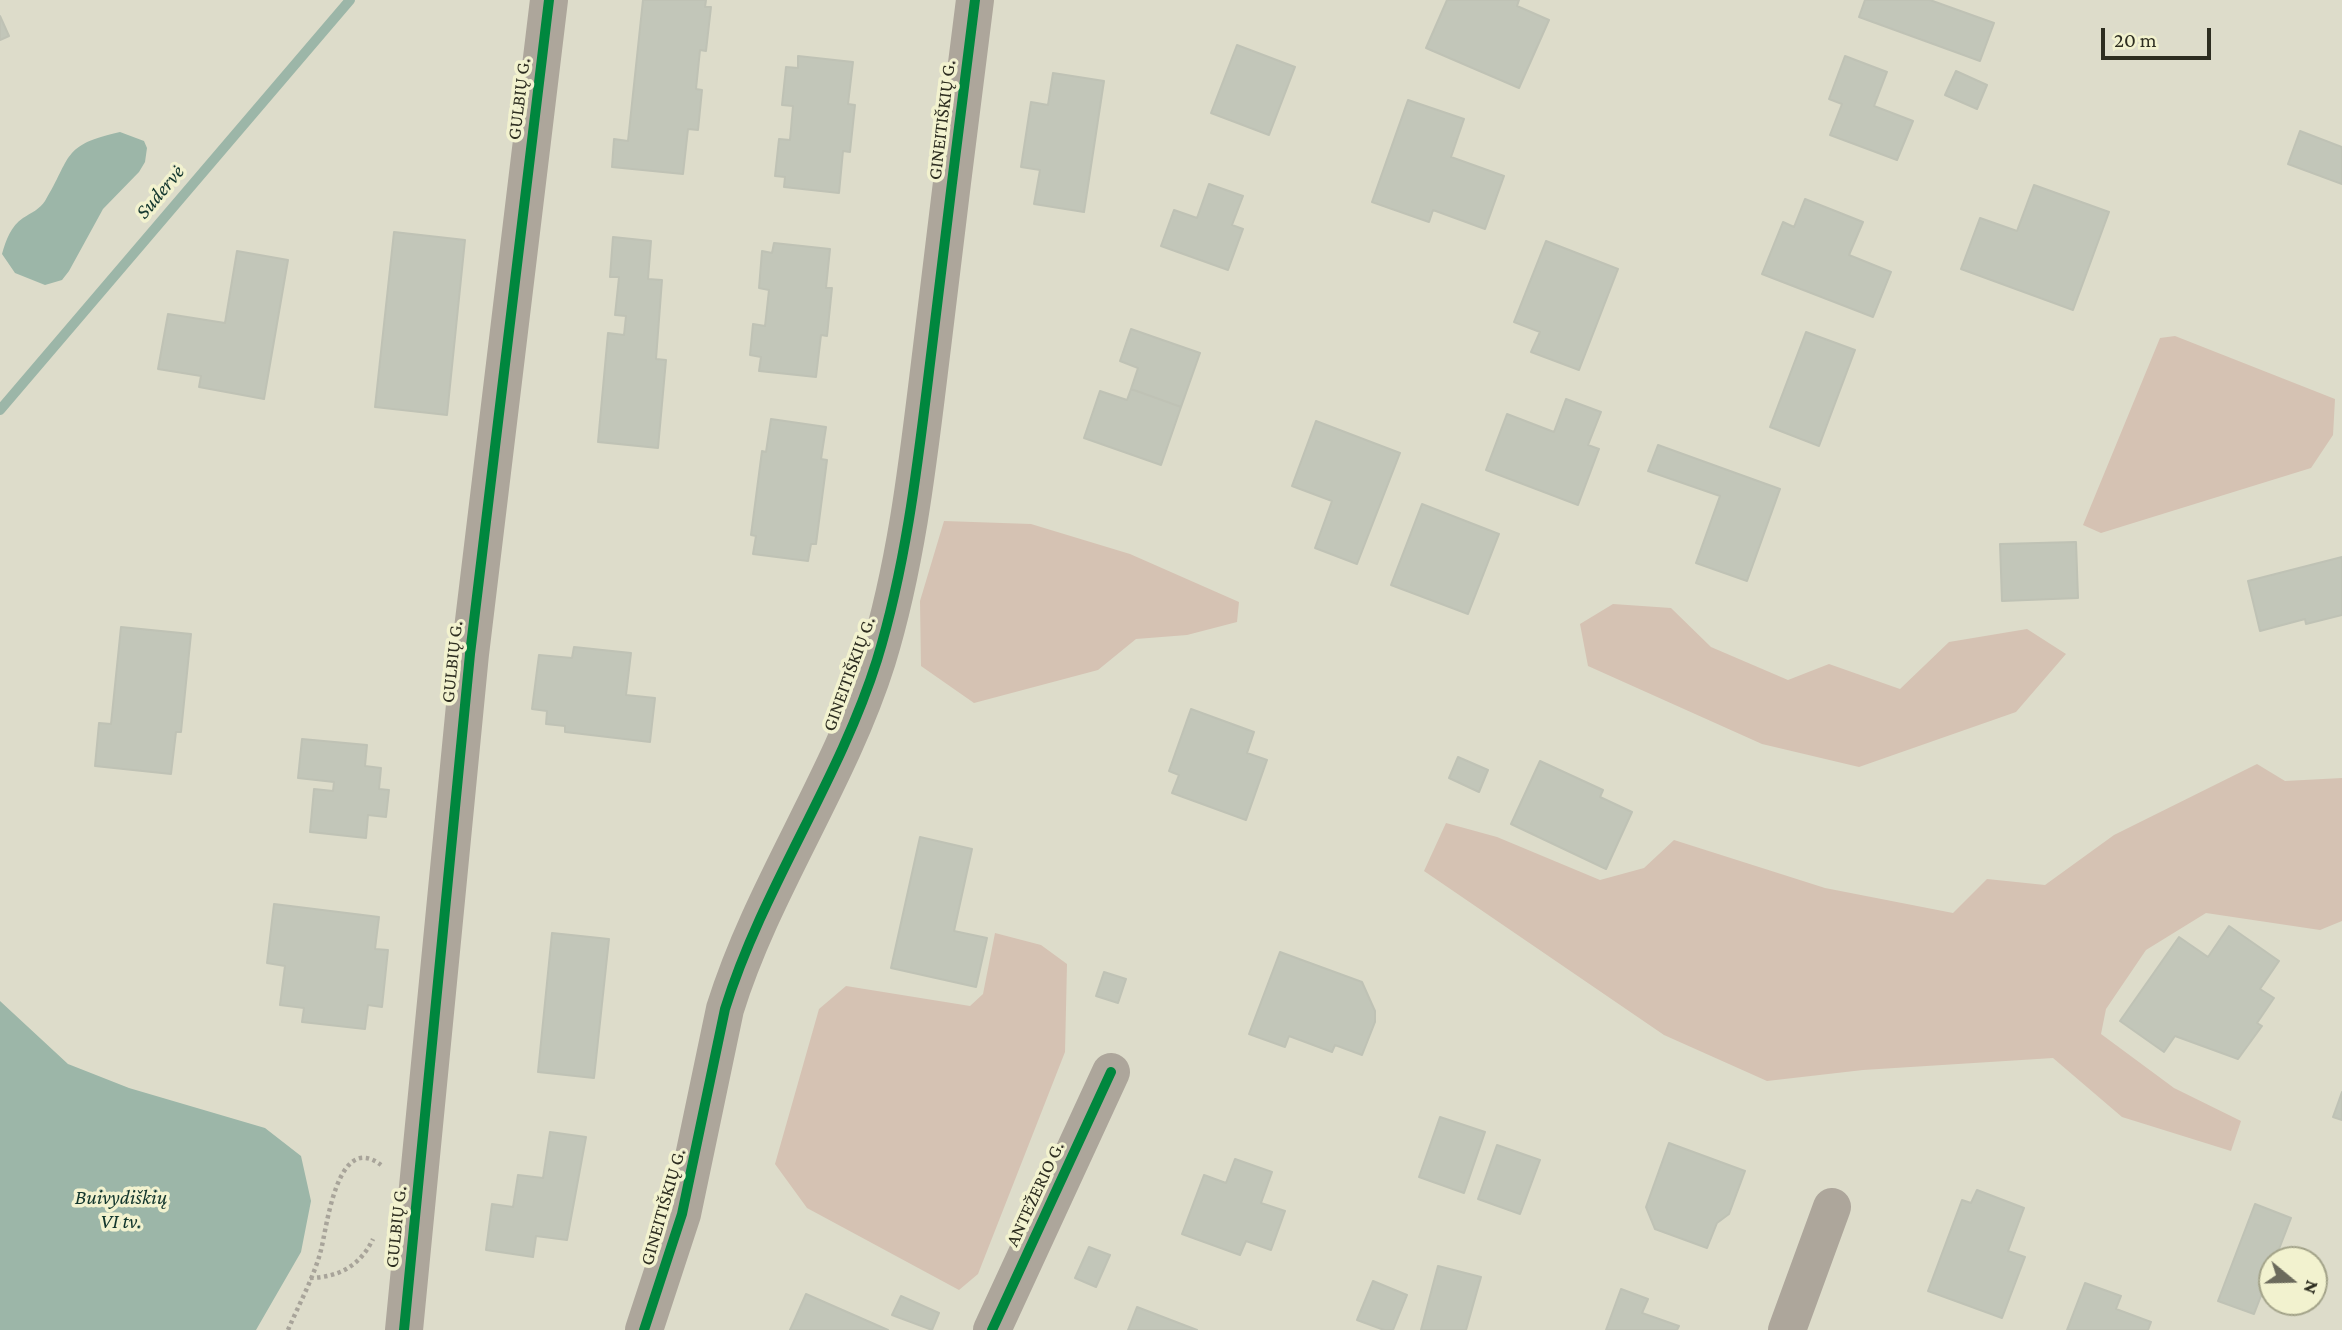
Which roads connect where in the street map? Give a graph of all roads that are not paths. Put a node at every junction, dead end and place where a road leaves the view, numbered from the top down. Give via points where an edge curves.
1 (549, 0) edge
2 (975, 0) edge
3 (1111, 1072) dead end
4 (1832, 1207) dead end
5 (404, 1330) edge
6 (644, 1330) edge
7 (992, 1330) edge
8 (1787, 1330) edge

1 - 5 street, GULBIŲ G. via 470,654
2 - 6 street, GINEITIŠKIŲ G. via 916,480 895,592 859,708 735,976 682,1214
3 - 7 street, ANTEŽERIO G.
4 - 8 street

